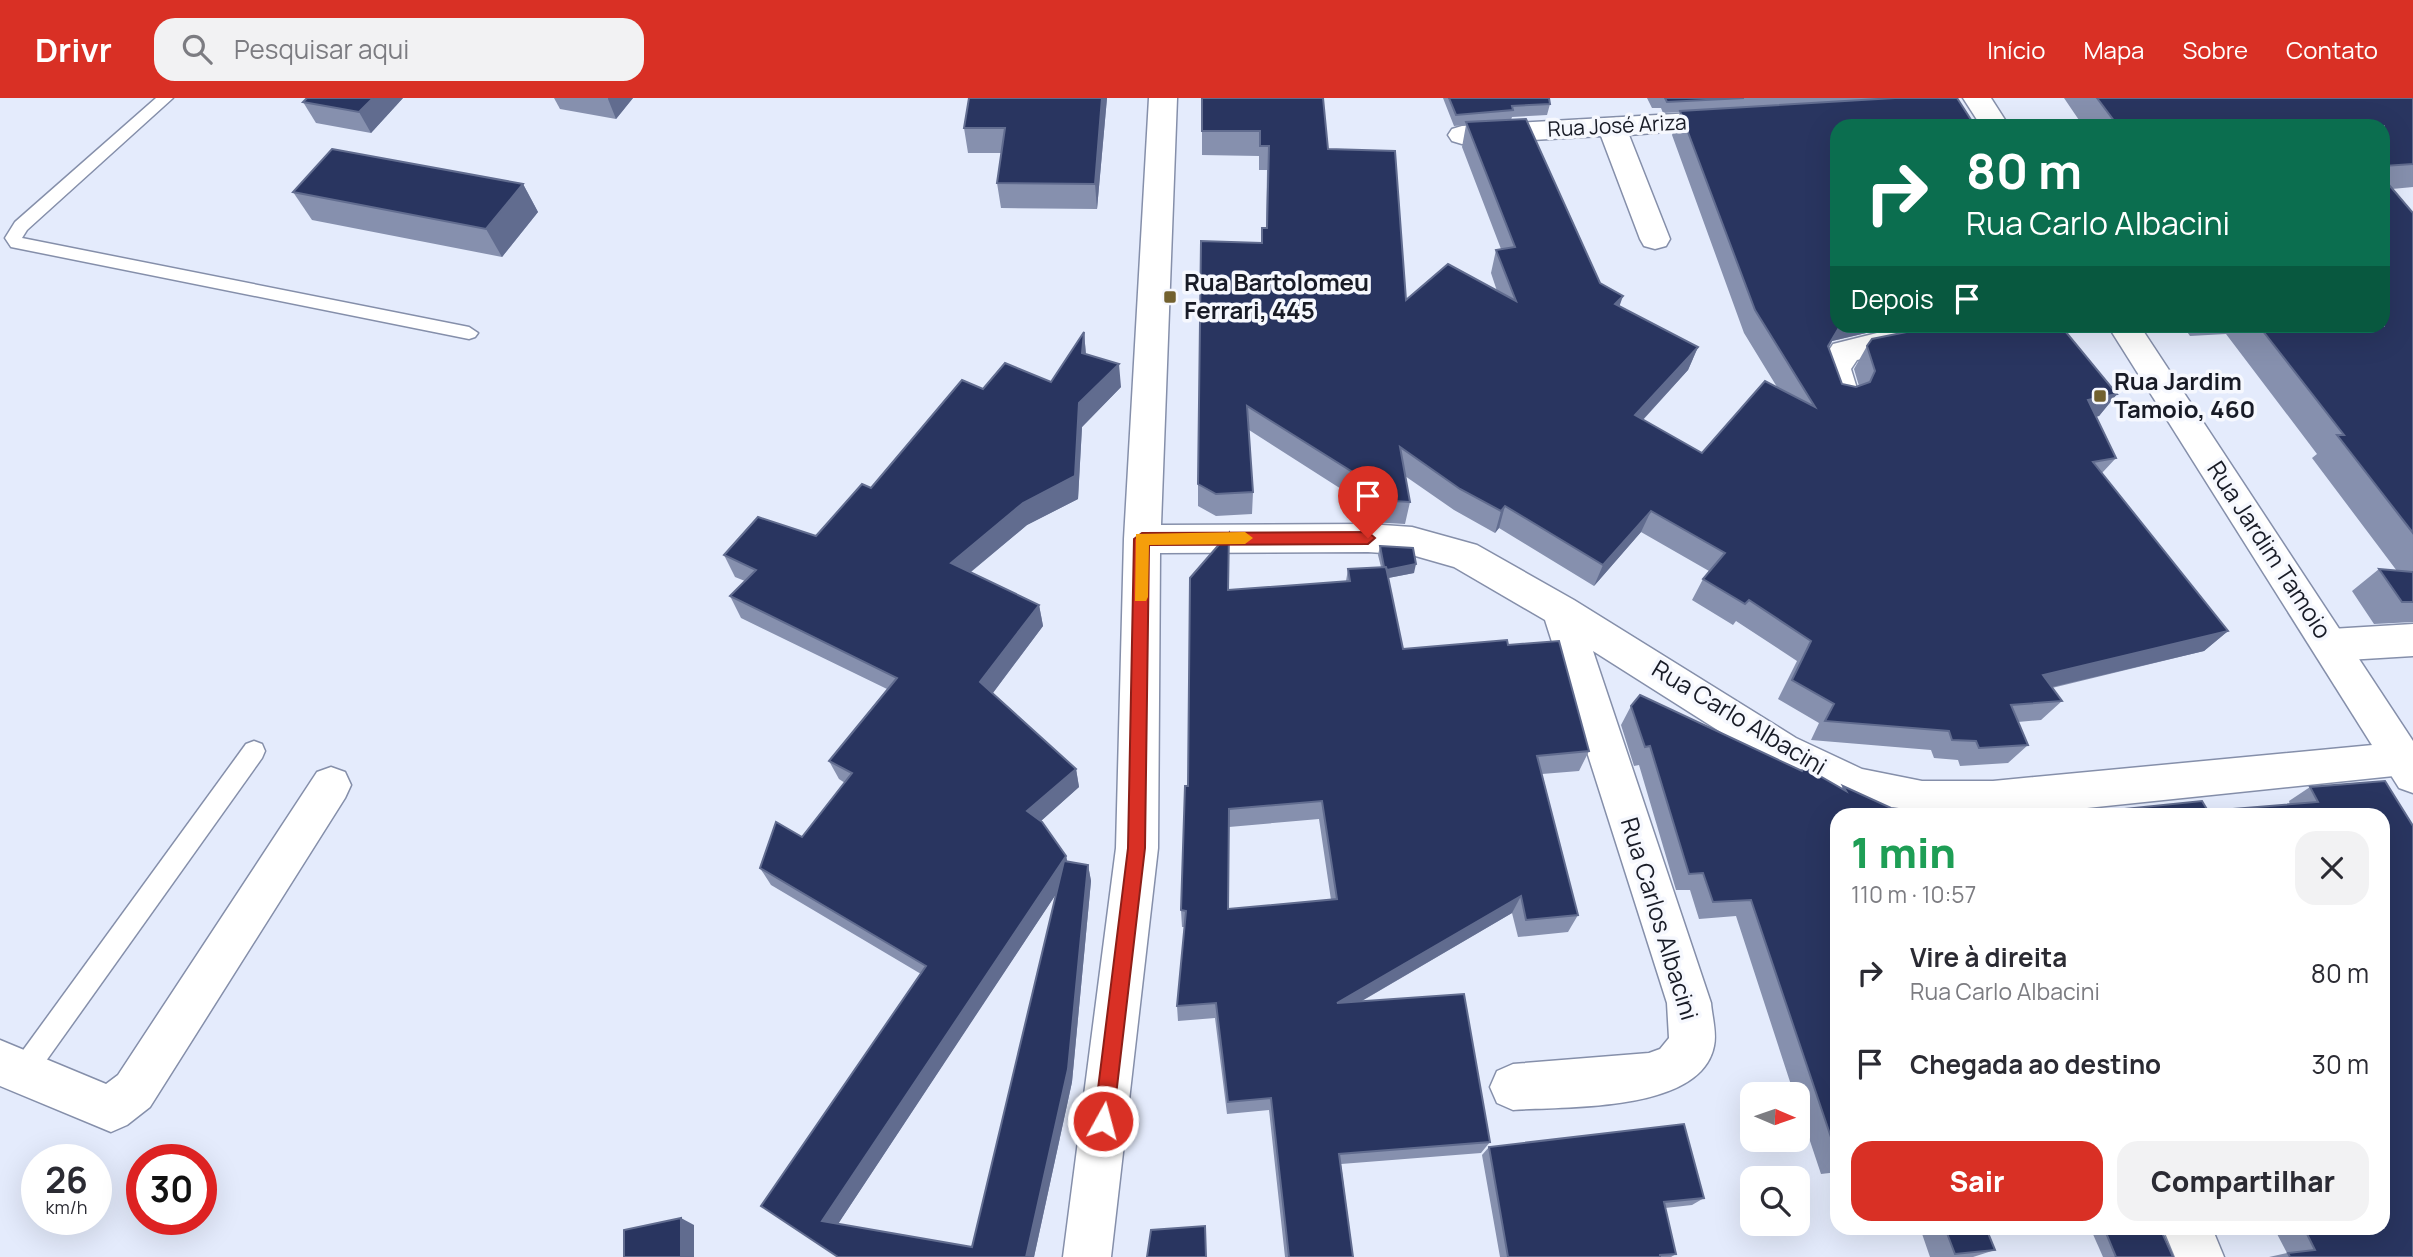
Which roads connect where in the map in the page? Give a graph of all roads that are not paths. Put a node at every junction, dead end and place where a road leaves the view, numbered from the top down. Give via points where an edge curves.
1 (165, 98) edge
2 (1163, 98) edge
3 (1763, 119) edge
4 (1612, 127) junction
5 (1462, 135) dead end
6 (1655, 239) dead end
7 (469, 333) dead end
8 (1927, 333) edge
9 (2129, 333) edge
10 (1842, 395) edge
11 (1142, 539) junction
12 (1561, 611) junction
13 (2413, 640) edge
14 (2331, 645) junction
15 (254, 751) dead end
16 (2408, 767) edge
17 (331, 785) dead end
18 (1997, 807) edge
19 (11, 1068) edge
20 (1513, 1087) dead end
21 (2190, 1235) edge
22 (1087, 1257) edge
23 (2200, 1257) edge

1 - 7 lane via 21,226 13,237 17,243
2 - 11 street
3 - 4 street, Rua José Ariza
4 - 5 street, Rua José Ariza
4 - 6 street
8 - 10 street via 1845,352 1835,368
9 - 14 street, Rua Jardim Tamoio
11 - 12 street, Rua Carlo Albacini via 1412,541 1464,555
11 - 22 street via 1137,848
12 - 18 street, Rua Carlo Albacini via 1782,750 1857,786
12 - 20 street, Rua Carlos Albacini via 1689,1003 1692,1045 1675,1065 1649,1076
13 - 14 street
14 - 16 street, Rua Jardim Tamoio
15 - 19 lane
16 - 18 street, Rua Carlo Albacini
17 - 19 street via 134,1091 111,1109
21 - 23 street

